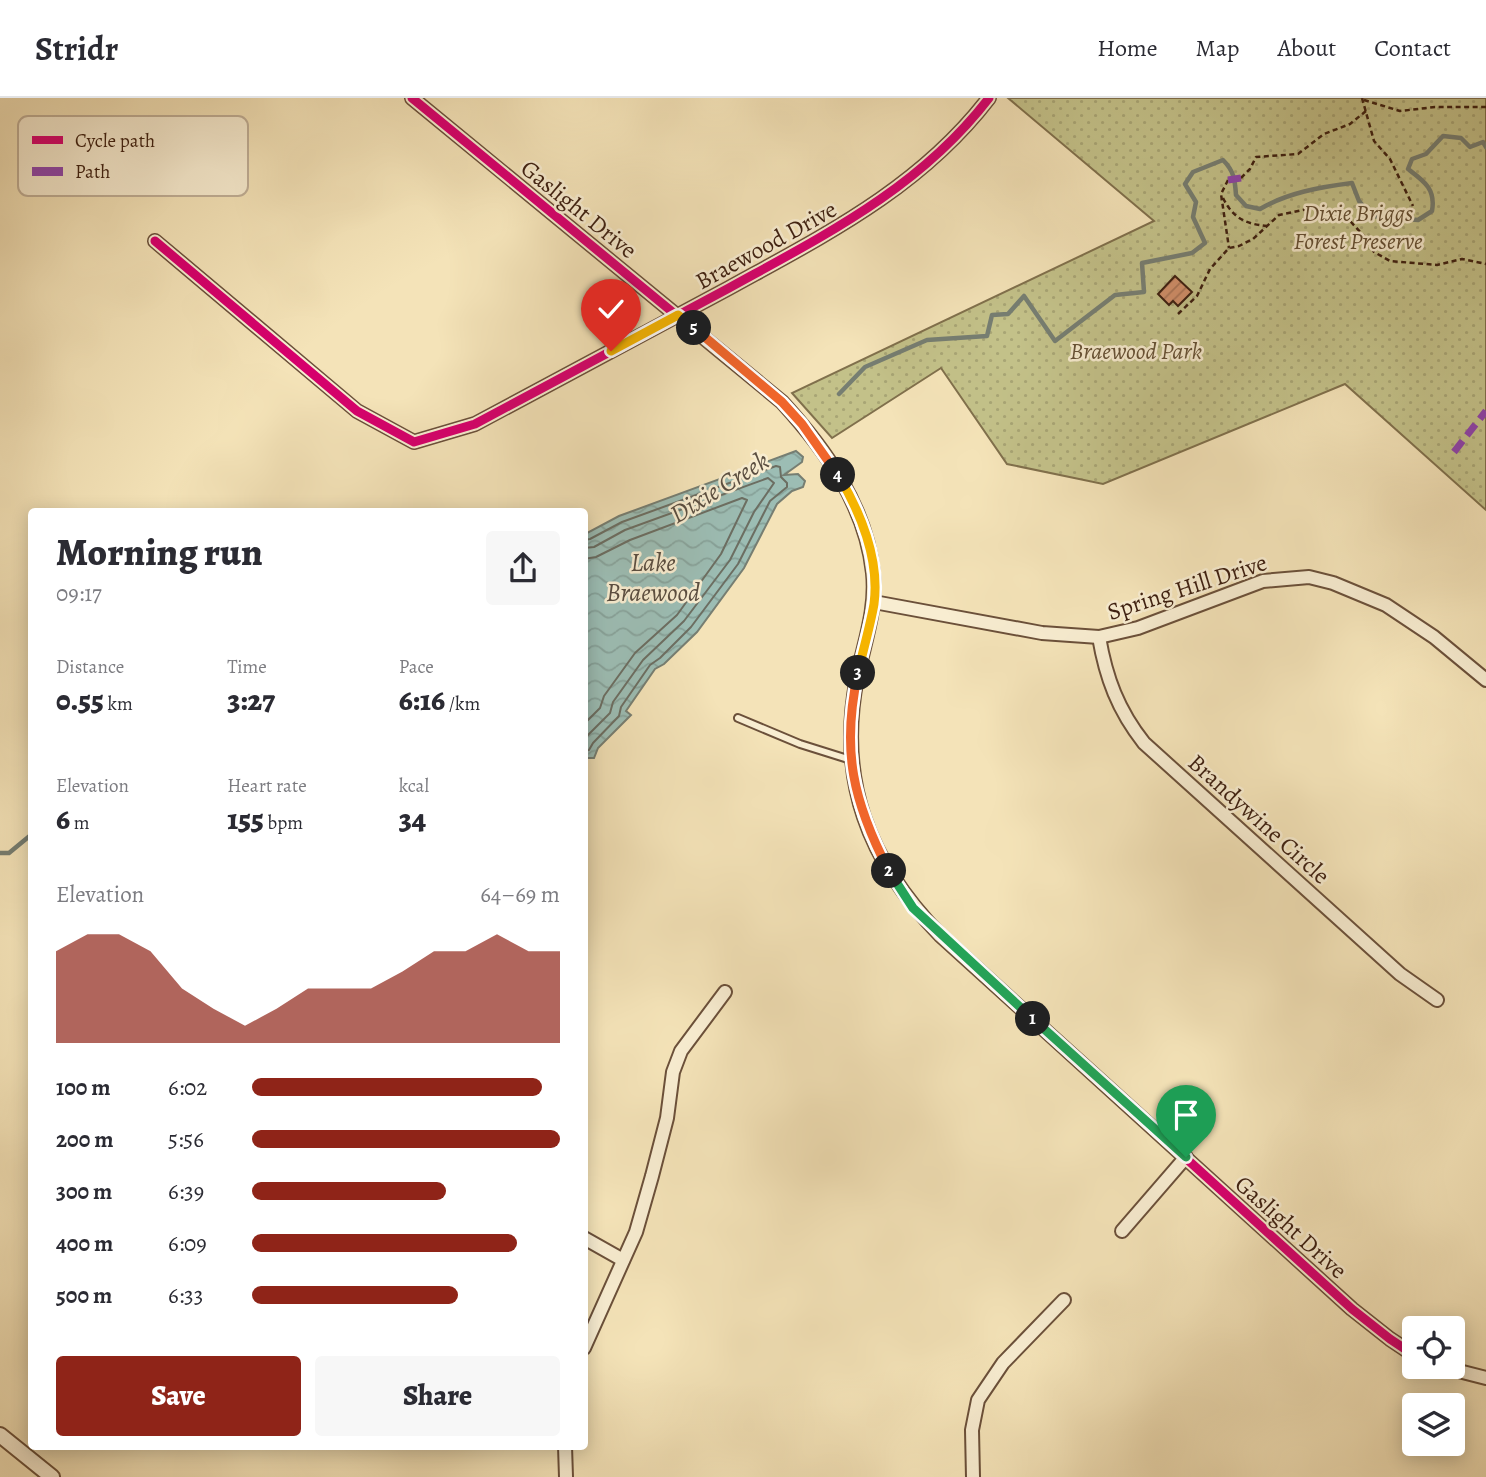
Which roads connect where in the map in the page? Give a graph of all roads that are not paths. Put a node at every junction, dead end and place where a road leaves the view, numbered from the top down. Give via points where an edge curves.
1 (412, 98) edge
2 (989, 98) edge
3 (155, 241) dead end
4 (678, 315) junction
5 (874, 602) junction
6 (1099, 637) junction
7 (1486, 680) edge
8 (738, 718) dead end
9 (851, 760) junction
10 (725, 992) dead end
11 (1437, 1000) dead end
12 (1186, 1157) junction
13 (1122, 1231) dead end
14 (588, 1240) edge
15 (623, 1261) junction
16 (1064, 1300) dead end
17 (588, 1339) edge
18 (1402, 1347) edge
19 (1465, 1373) edge
20 (1486, 1378) edge
21 (0, 1435) edge
22 (565, 1450) edge
23 (52, 1477) edge
24 (566, 1477) edge
25 (973, 1477) edge

1 - 4 street, Gaslight Drive
2 - 4 street, Braewood Drive via 958,135 907,182 845,224
3 - 4 street, Braewood Drive via 357,411 414,442 475,424
4 - 5 street, Gaslight Drive via 782,402 832,465 864,528
5 - 6 street, Spring Hill Drive via 1042,633
5 - 9 street, Gaslight Drive via 850,715
6 - 7 street, Spring Hill Drive via 1138,628 1263,581 1309,577 1386,605
6 - 11 street, Brandywine Circle via 1115,698 1144,743 1401,974
8 - 9 lane
9 - 12 street, Gaslight Drive via 870,834 913,908
10 - 15 street via 681,1051 673,1072 652,1177
12 - 13 street
12 - 18 street, Gaslight Drive via 1352,1309
14 - 15 street
15 - 17 street
16 - 25 street via 1003,1363 978,1400 972,1430
19 - 20 street
21 - 23 street
22 - 24 street

